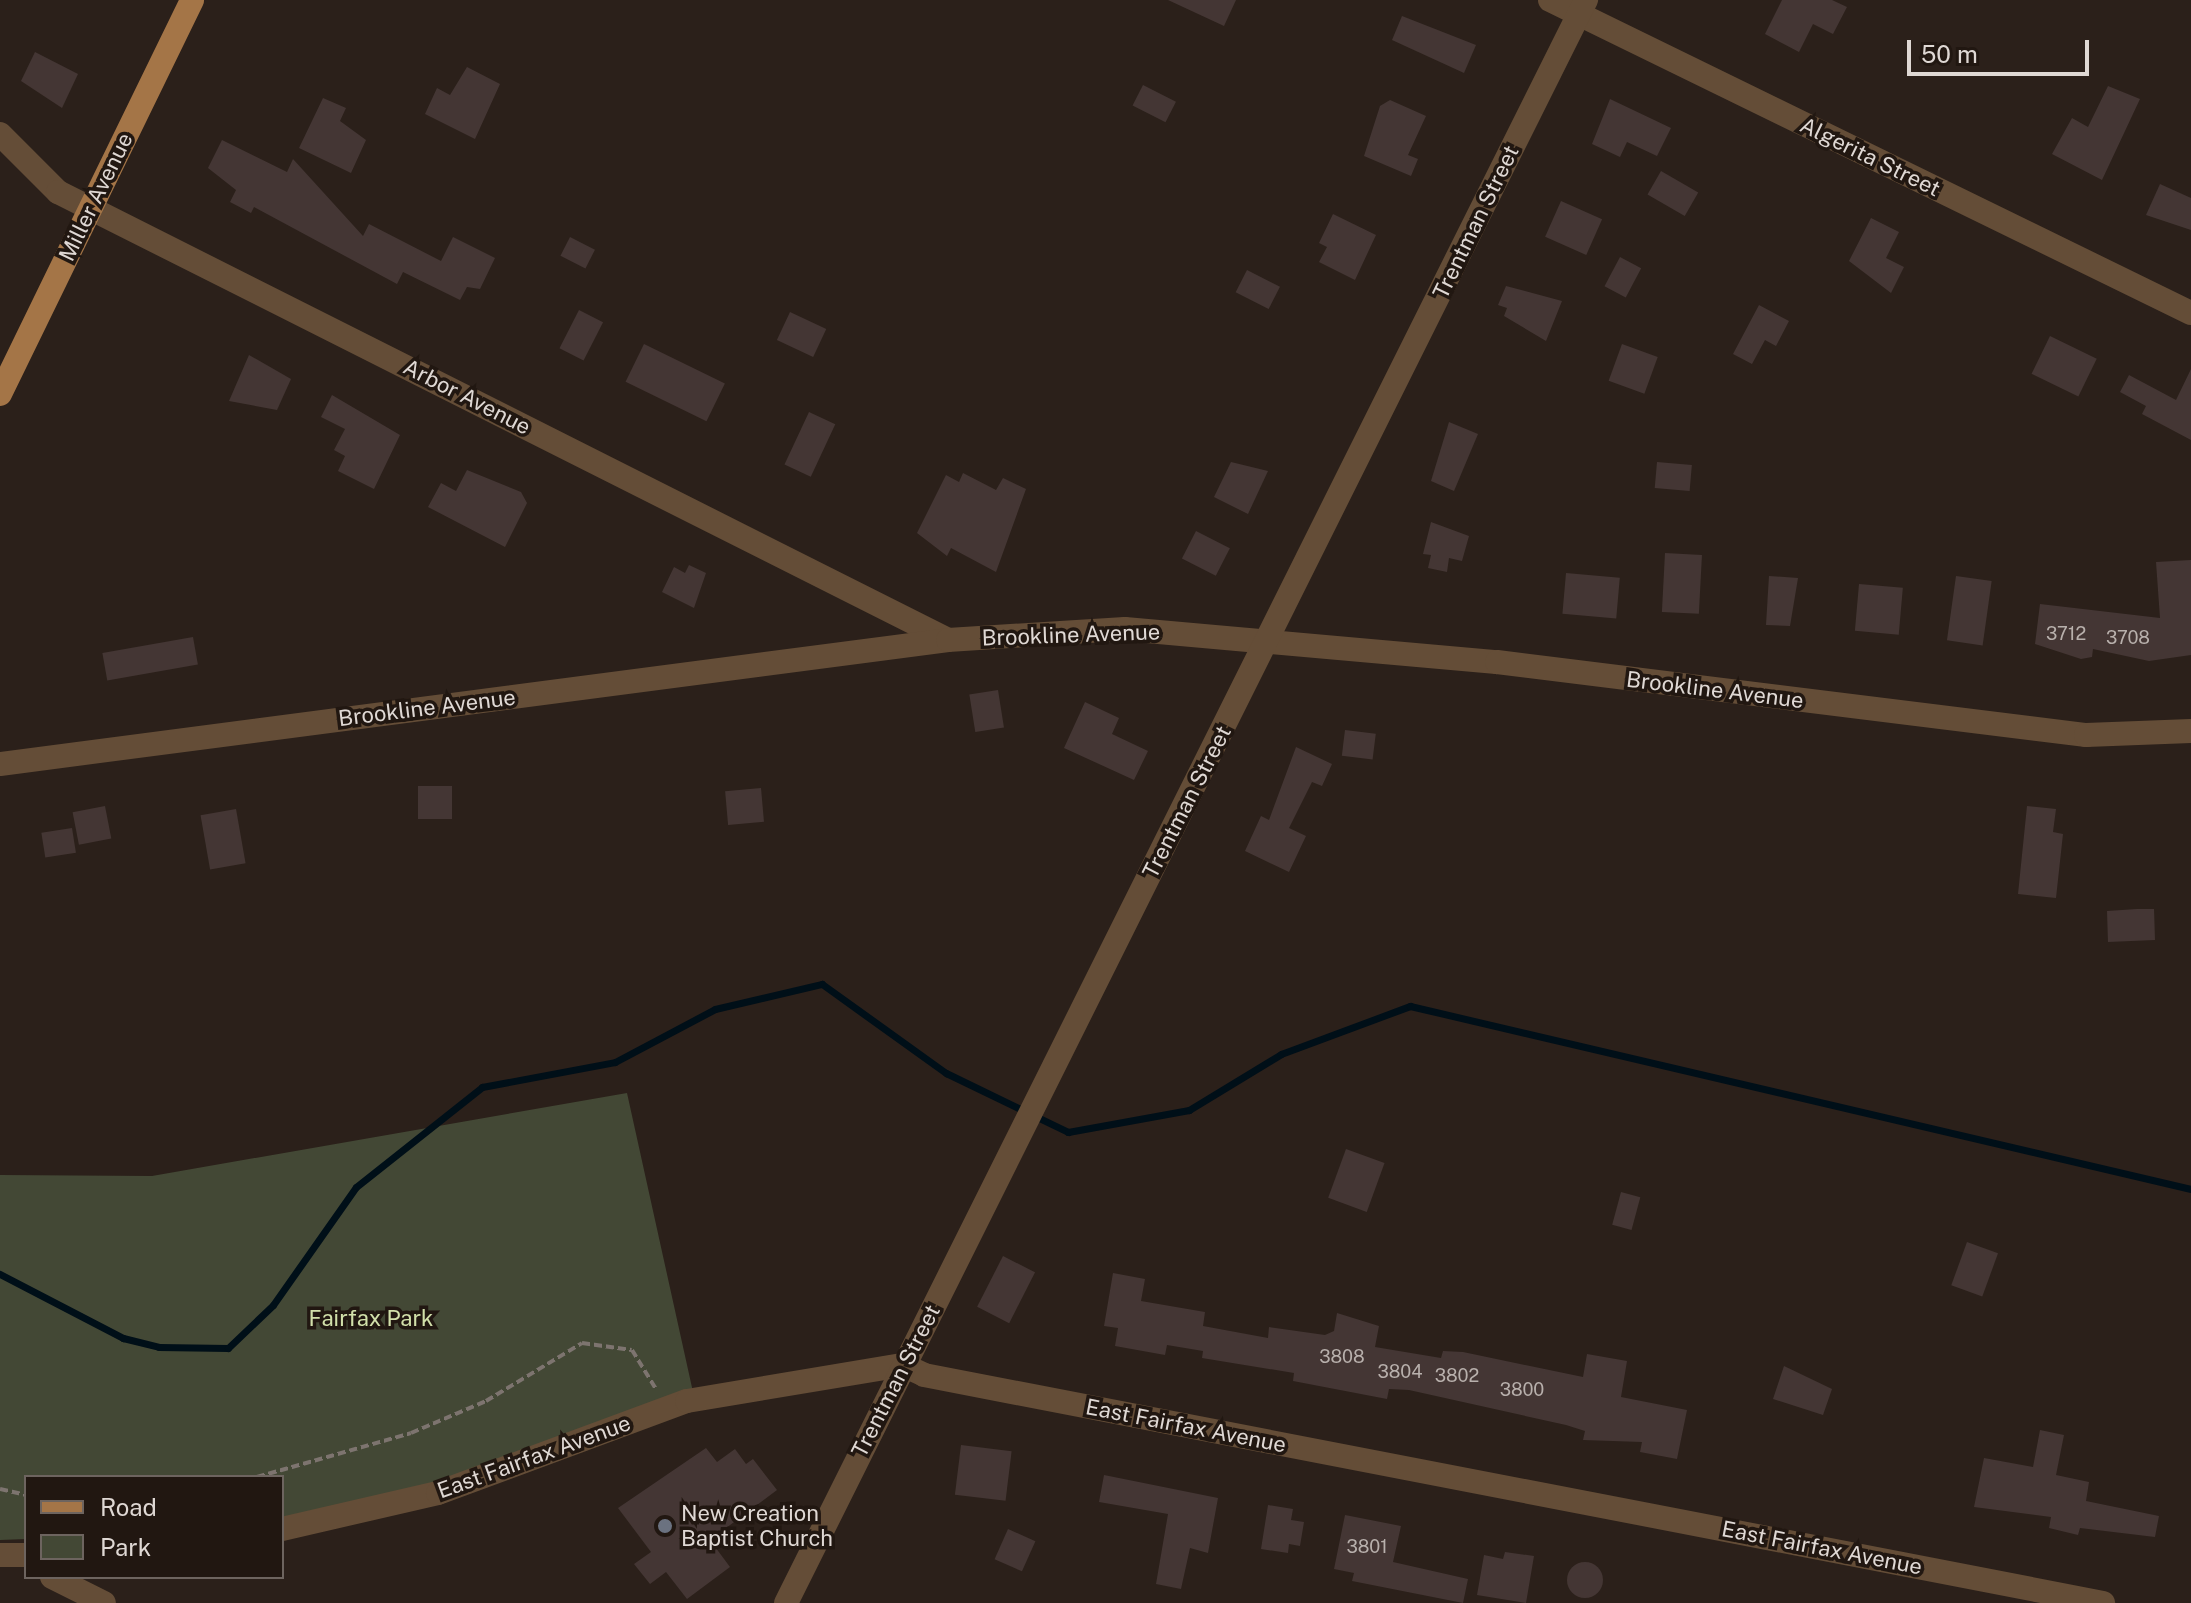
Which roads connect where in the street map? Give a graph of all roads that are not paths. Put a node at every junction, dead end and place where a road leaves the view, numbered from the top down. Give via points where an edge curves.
1 (192, 0) edge
2 (1550, 0) edge
3 (1582, 7) edge
4 (0, 134) edge
5 (91, 208) junction
6 (2191, 313) edge
7 (0, 394) edge
8 (1269, 639) junction
9 (948, 640) junction
10 (2191, 731) edge
11 (0, 764) edge
12 (903, 1365) junction
13 (284, 1529) edge
14 (56, 1579) edge
15 (104, 1603) edge
16 (786, 1603) edge
17 (2103, 1603) edge

1 - 5 main road, Miller Avenue
2 - 3 street, Algerita Street
3 - 6 street, Algerita Street
3 - 8 street, Trentman Street
4 - 5 street, Arbor Avenue via 37,178
5 - 7 main road, Miller Avenue
5 - 9 street, Arbor Avenue
8 - 9 street, Brookline Avenue via 1125,629
8 - 10 street, Brookline Avenue via 2086,735
8 - 12 street, Trentman Street
9 - 11 street, Brookline Avenue
12 - 13 street, East Fairfax Avenue via 850,1369 663,1410 438,1493
12 - 16 street, Trentman Street
12 - 17 street, East Fairfax Avenue via 924,1375
14 - 15 street

